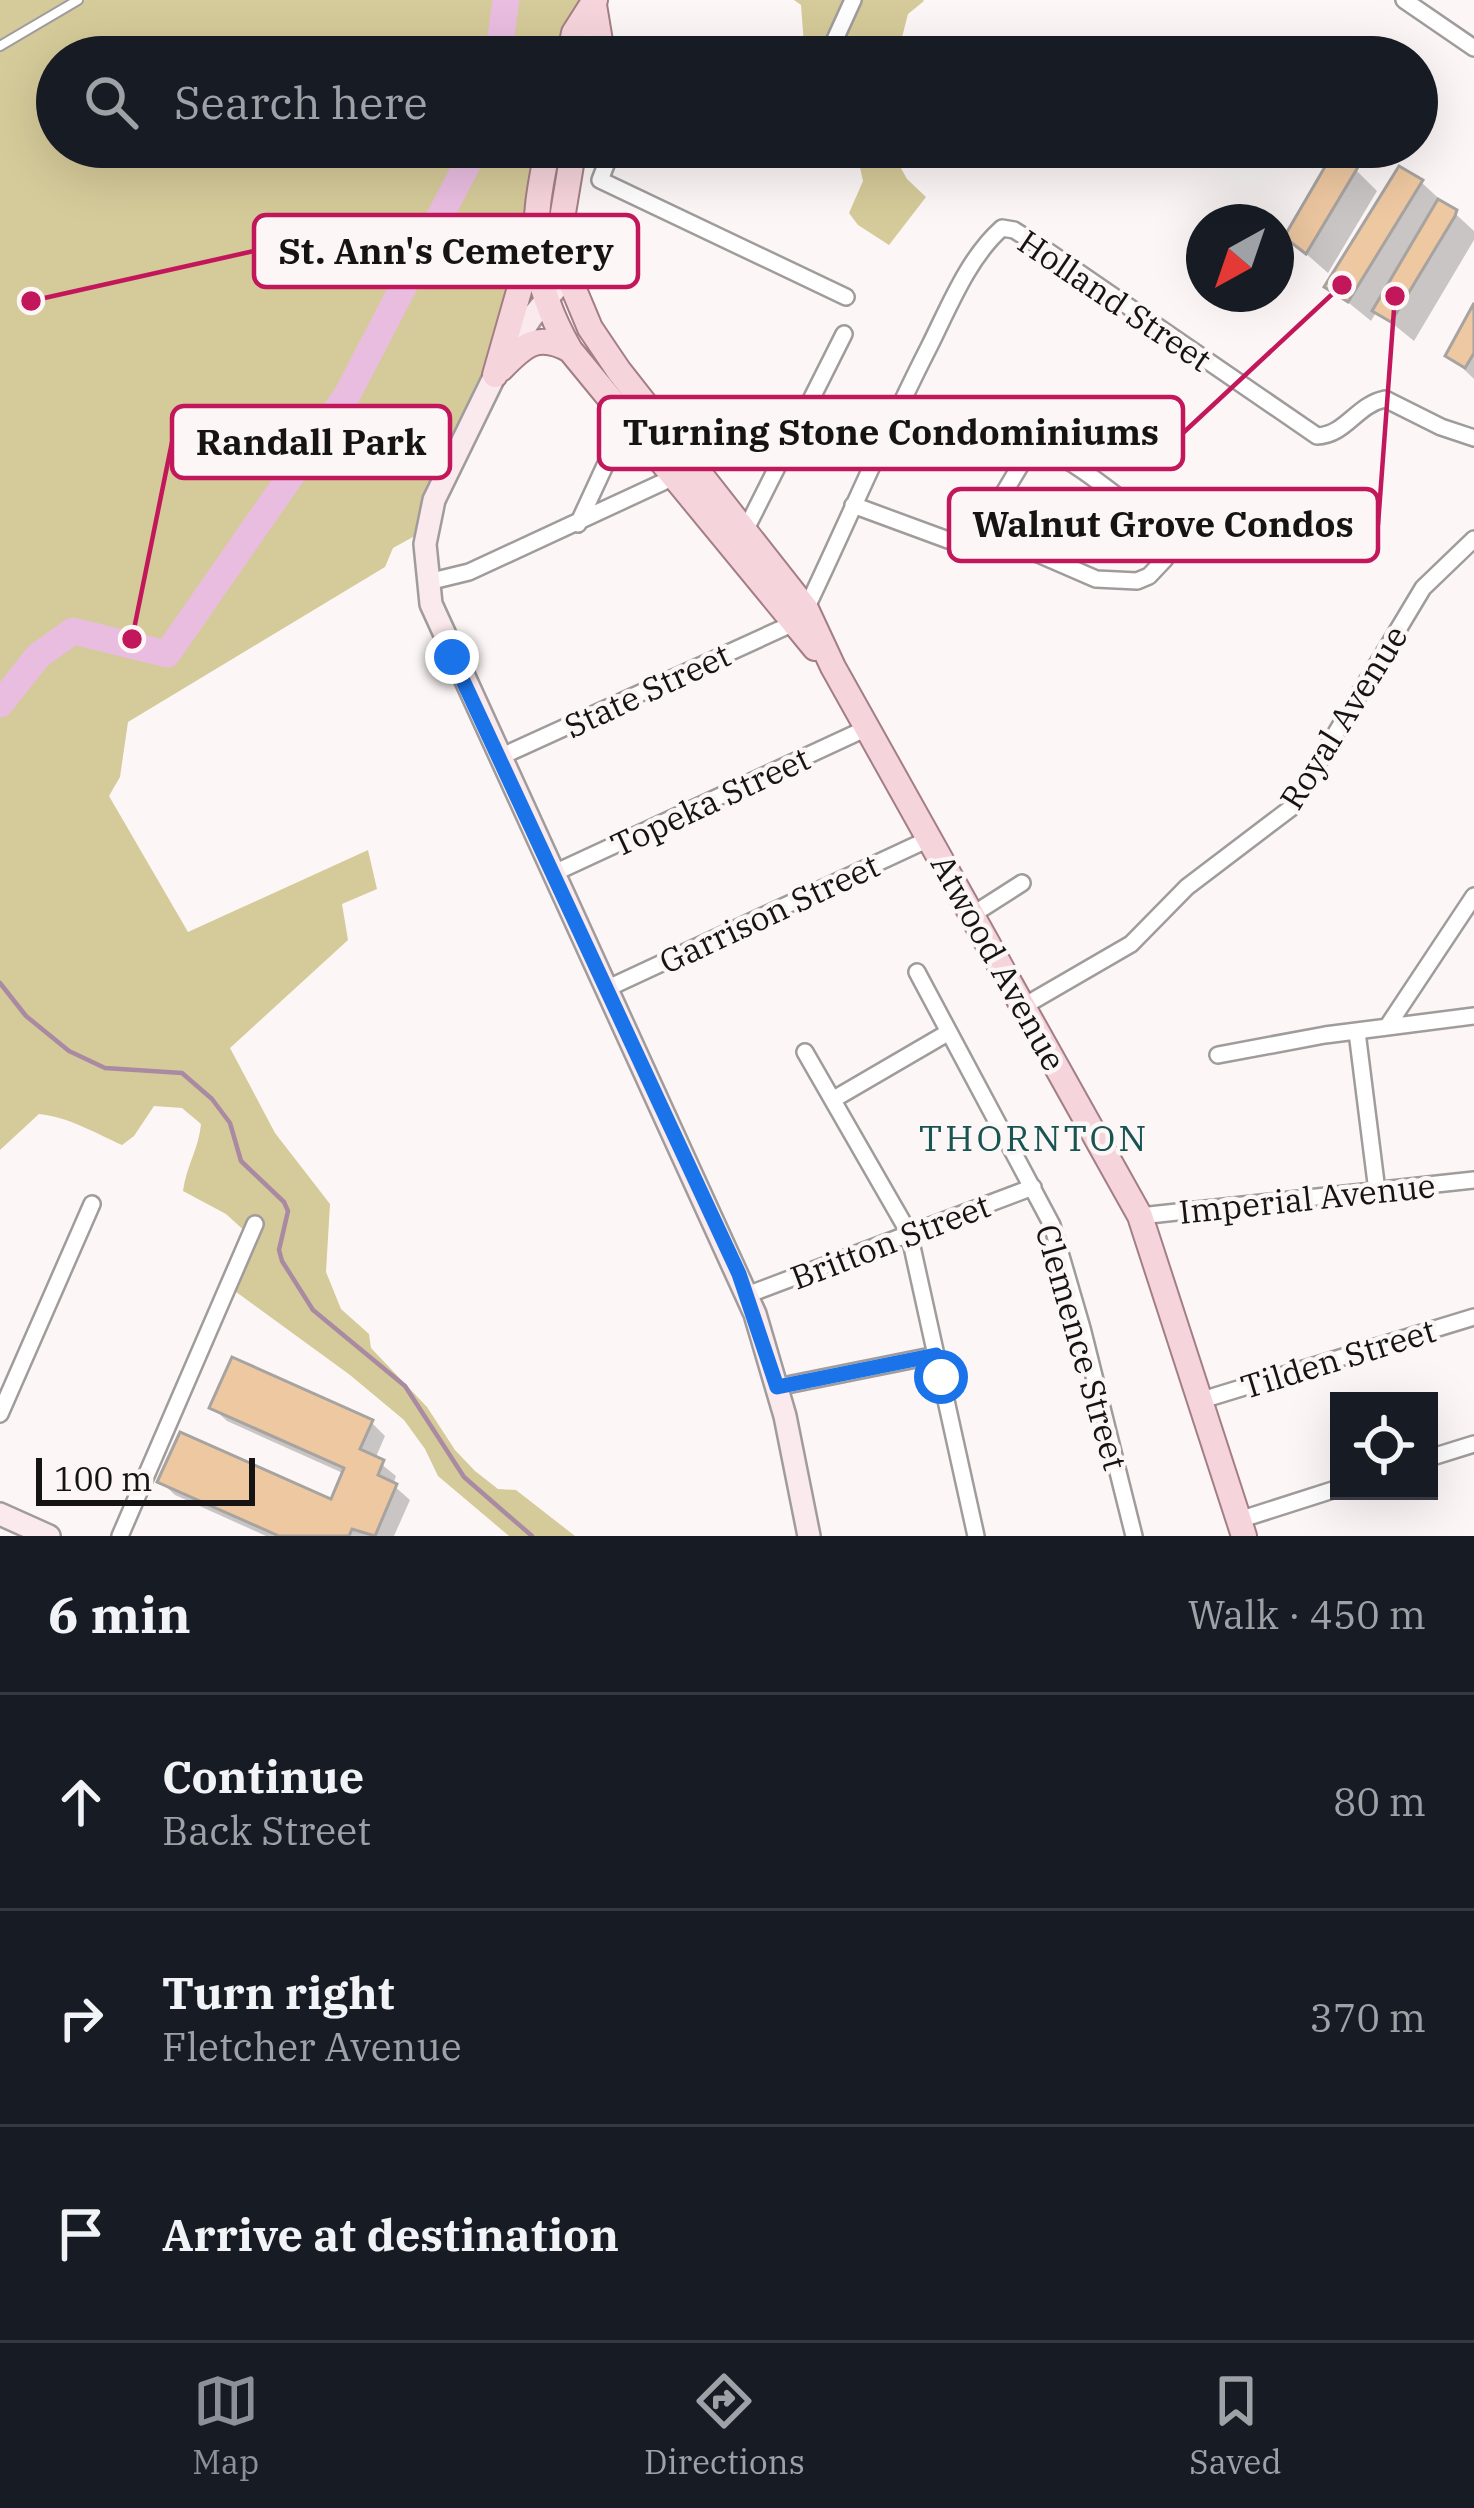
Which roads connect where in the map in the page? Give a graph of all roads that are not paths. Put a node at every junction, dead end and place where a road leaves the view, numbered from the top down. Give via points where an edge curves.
1 (78, 0) edge
2 (854, 0) edge
3 (1404, 0) edge
4 (595, 2) edge
5 (577, 36) edge
6 (597, 36) edge
7 (837, 36) edge
8 (0, 46) edge
9 (1474, 48) edge
10 (544, 168) edge
11 (570, 168) edge
12 (605, 168) edge
13 (533, 234) junction
14 (569, 273) junction
15 (846, 297) dead end
16 (544, 302) junction
17 (844, 334) dead end
18 (570, 350) junction
19 (495, 375) junction
20 (627, 418) junction
21 (1474, 438) edge
22 (674, 477) junction
23 (854, 506) junction
24 (578, 524) junction
25 (746, 529) junction
26 (1474, 539) edge
27 (975, 541) junction
28 (428, 582) junction
29 (800, 616) junction
30 (867, 728) junction
31 (500, 758) junction
32 (931, 838) junction
33 (552, 874) junction
34 (1022, 884) dead end
35 (1474, 896) edge
36 (972, 915) junction
37 (917, 972) dead end
38 (607, 989) junction
39 (1024, 1006) junction
40 (1474, 1016) edge
41 (1387, 1027) junction
42 (1357, 1032) junction
43 (949, 1033) junction
44 (805, 1052) dead end
45 (1218, 1055) dead end
46 (834, 1099) junction
47 (1474, 1180) edge
48 (1033, 1187) junction
49 (1377, 1191) junction
50 (92, 1204) dead end
51 (1140, 1216) junction
52 (255, 1224) dead end
53 (909, 1233) junction
54 (747, 1295) junction
55 (1474, 1317) edge
56 (936, 1355) junction
57 (777, 1387) junction
58 (1202, 1400) junction
59 (0, 1414) edge
60 (1474, 1444) edge
61 (1438, 1456) edge
62 (1330, 1492) edge
63 (0, 1514) edge
64 (1242, 1528) edge
65 (49, 1536) edge
66 (120, 1536) edge
67 (809, 1536) edge
68 (976, 1536) edge
69 (1133, 1536) edge

1 - 8 lane
2 - 7 street
3 - 9 street
4 - 5 main road
4 - 6 main road
10 - 13 main road, Atwood Avenue
11 - 14 main road, Atwood Avenue via 563,213
12 - 15 street via 600,180
13 - 16 main road, Atwood Avenue
13 - 19 main road
14 - 16 street
14 - 25 main road, Atwood Avenue via 590,328 619,371
16 - 18 main road, Atwood Avenue
16 - 19 street
17 - 25 street
18 - 19 main road via 542,339 528,343
18 - 20 main road, Atwood Avenue
19 - 28 street via 434,500
20 - 22 main road, Atwood Avenue
20 - 24 street
21 - 23 street, Holland Street via 1384,399 1364,405 1332,435 1317,436 1002,228 955,296
22 - 24 street
22 - 29 main road, Atwood Avenue
23 - 27 street via 930,535
23 - 29 street
24 - 28 street
25 - 29 main road, Atwood Avenue
26 - 39 street, Royal Avenue via 1424,589 1291,808 1168,903 1131,944
27 - 27 street via 1127,583 1166,559 1156,530 1042,450 1018,463
28 - 31 street via 452,657
29 - 30 main road, Atwood Avenue
29 - 31 street, State Street
30 - 32 main road, Atwood Avenue
30 - 33 street, Topeka Street
31 - 33 street
32 - 36 main road, Atwood Avenue
32 - 38 street, Garrison Street
33 - 38 street
34 - 36 street
35 - 41 street
36 - 39 main road, Atwood Avenue
37 - 43 street, Clemence Street
38 - 54 street
39 - 51 main road, Atwood Avenue
40 - 41 street
41 - 42 street
42 - 45 street
42 - 49 street
43 - 46 street
43 - 48 street, Clemence Street
44 - 46 street
46 - 53 street
47 - 49 street, Imperial Avenue
48 - 53 street, Britton Street
48 - 69 street, Clemence Street via 1082,1328
49 - 51 street, Imperial Avenue
50 - 59 street
51 - 58 main road, Atwood Avenue
52 - 66 street
53 - 54 street, Britton Street
53 - 56 street
54 - 57 street
55 - 58 street, Tilden Street
56 - 57 street
56 - 68 street
57 - 67 street
58 - 64 main road, Atwood Avenue
60 - 61 street
62 - 64 street
63 - 65 street

